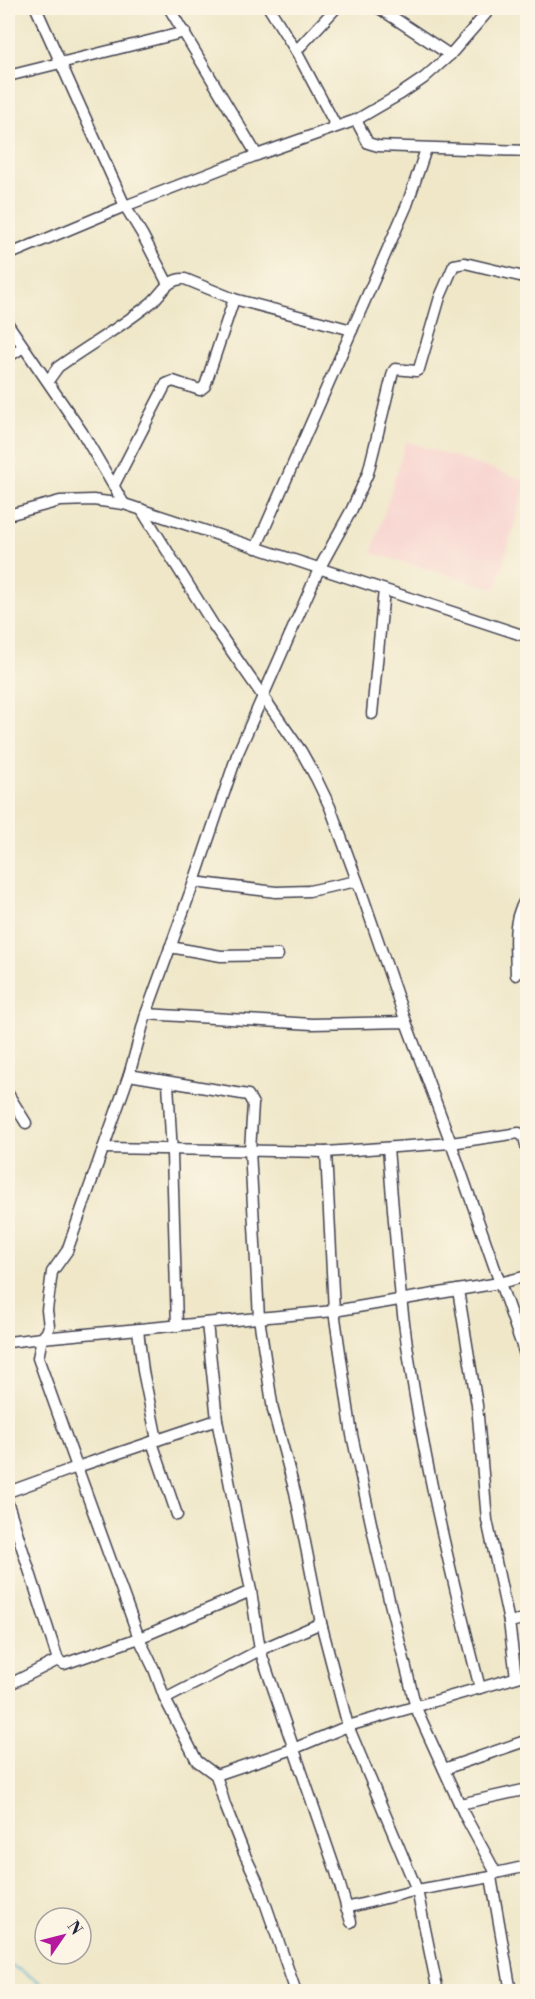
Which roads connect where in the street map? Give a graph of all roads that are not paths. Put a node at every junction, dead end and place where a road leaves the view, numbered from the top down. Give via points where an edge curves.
1 (36, 8) edge
2 (169, 8) edge
3 (269, 8) edge
4 (336, 8) edge
5 (379, 8) edge
6 (491, 8) edge
7 (185, 32) junction
8 (296, 51) junction
9 (450, 55) junction
10 (61, 64) junction
11 (8, 76) edge
12 (356, 120) junction
13 (336, 126) junction
14 (426, 149) junction
15 (528, 151) edge
16 (256, 155) junction
17 (124, 206) junction
18 (8, 255) edge
19 (528, 278) edge
20 (168, 284) junction
21 (234, 299) junction
22 (8, 324) edge
23 (352, 330) junction
24 (23, 347) junction
25 (8, 357) edge
26 (48, 381) junction
27 (114, 485) junction
28 (124, 504) junction
29 (141, 509) junction
30 (8, 514) edge
31 (256, 548) junction
32 (319, 569) junction
33 (384, 590) junction
34 (528, 637) edge
35 (263, 697) junction
36 (372, 714) dead end
37 (357, 881) junction
38 (194, 882) junction
39 (528, 897) edge
40 (170, 947) junction
41 (278, 955) dead end
42 (516, 975) dead end
43 (146, 1014) junction
44 (406, 1023) junction
45 (129, 1075) junction
46 (168, 1083) junction
47 (8, 1094) edge
48 (26, 1123) dead end
49 (451, 1143) junction
50 (103, 1148) junction
51 (388, 1148) junction
52 (172, 1150) junction
53 (250, 1150) junction
54 (326, 1152) junction
55 (528, 1154) edge
56 (528, 1276) edge
57 (499, 1283) junction
58 (458, 1290) junction
59 (402, 1300) junction
60 (334, 1311) junction
61 (259, 1318) junction
62 (207, 1323) junction
63 (177, 1326) junction
64 (138, 1330) junction
65 (42, 1338) junction
66 (8, 1342) edge
67 (528, 1363) edge
68 (217, 1420) junction
69 (155, 1441) junction
70 (77, 1467) junction
71 (8, 1492) edge
72 (8, 1504) edge
73 (177, 1515) dead end
74 (251, 1591) junction
75 (528, 1618) edge
76 (509, 1622) junction
77 (321, 1623) junction
78 (139, 1638) junction
79 (260, 1650) junction
80 (58, 1660) junction
81 (528, 1674) edge
82 (516, 1677) junction
83 (8, 1685) edge
84 (480, 1688) junction
85 (165, 1699) junction
86 (416, 1708) junction
87 (348, 1726) junction
88 (528, 1740) edge
89 (292, 1749) junction
90 (444, 1769) junction
91 (216, 1775) junction
92 (528, 1789) edge
93 (460, 1804) junction
94 (528, 1866) edge
95 (494, 1875) junction
96 (417, 1890) junction
97 (346, 1908) junction
98 (351, 1922) dead end
99 (296, 1992) edge
100 (438, 1992) edge
101 (511, 1992) edge

1 - 10 street
2 - 7 street
3 - 8 street
4 - 8 street
5 - 9 street
6 - 9 street
7 - 10 street
7 - 16 street
8 - 13 street
9 - 12 street via 424,78
10 - 11 street
10 - 17 street
12 - 13 street
12 - 14 street via 368,143
13 - 16 street
14 - 15 street
14 - 23 street via 407,205
16 - 17 street
17 - 18 street
17 - 20 street
19 - 32 street via 461,263 450,269 419,369 393,372 368,473
20 - 21 street via 185,279
20 - 26 street via 152,302 58,367
21 - 23 street
21 - 27 street via 205,386 200,390 173,381 166,384
22 - 24 street
23 - 31 street
24 - 25 street
24 - 26 street
26 - 27 street
27 - 28 street
28 - 29 street
28 - 30 street via 60,501
29 - 31 street
29 - 35 street
31 - 32 street
32 - 33 street
32 - 35 street
33 - 34 street
33 - 36 street
35 - 37 street via 316,778
35 - 38 street via 237,755
37 - 38 street via 309,891 276,892
37 - 44 street
38 - 40 street
39 - 42 street via 517,916
40 - 41 street via 221,956
40 - 43 street
43 - 44 street via 312,1024
43 - 45 street
44 - 49 street
45 - 46 street
45 - 50 street
46 - 52 street
46 - 53 street via 248,1095 253,1104
47 - 48 street
49 - 51 street
49 - 55 street via 519,1133 524,1137
49 - 57 street
50 - 52 street
50 - 65 street via 67,1251 52,1272 49,1326
51 - 54 street
51 - 59 street
52 - 53 street
52 - 63 street
53 - 54 street
53 - 61 street
54 - 60 street
56 - 57 street
57 - 58 street
57 - 67 street
58 - 59 street
58 - 76 street via 477,1406 487,1521
59 - 60 street
59 - 84 street via 436,1509
60 - 61 street
60 - 86 street via 352,1435
61 - 62 street
61 - 77 street via 273,1410 295,1492
62 - 63 street
62 - 68 street
63 - 64 street
64 - 65 street
64 - 69 street
65 - 66 street
65 - 70 street via 38,1358
68 - 69 street
68 - 74 street
69 - 70 street
69 - 73 street
70 - 71 street
70 - 78 street
72 - 80 street
74 - 78 street
74 - 79 street
75 - 76 street
76 - 82 street
77 - 79 street
77 - 87 street
78 - 80 street via 67,1664
78 - 85 street
79 - 85 street
79 - 89 street
80 - 83 street
81 - 82 street
82 - 84 street
84 - 86 street
85 - 91 street via 197,1761
86 - 87 street
86 - 90 street
87 - 89 street
87 - 96 street
88 - 90 street
89 - 91 street
89 - 97 street
90 - 93 street
91 - 99 street
92 - 93 street
93 - 95 street
94 - 95 street
95 - 96 street
95 - 101 street
96 - 97 street
96 - 100 street
97 - 98 street

